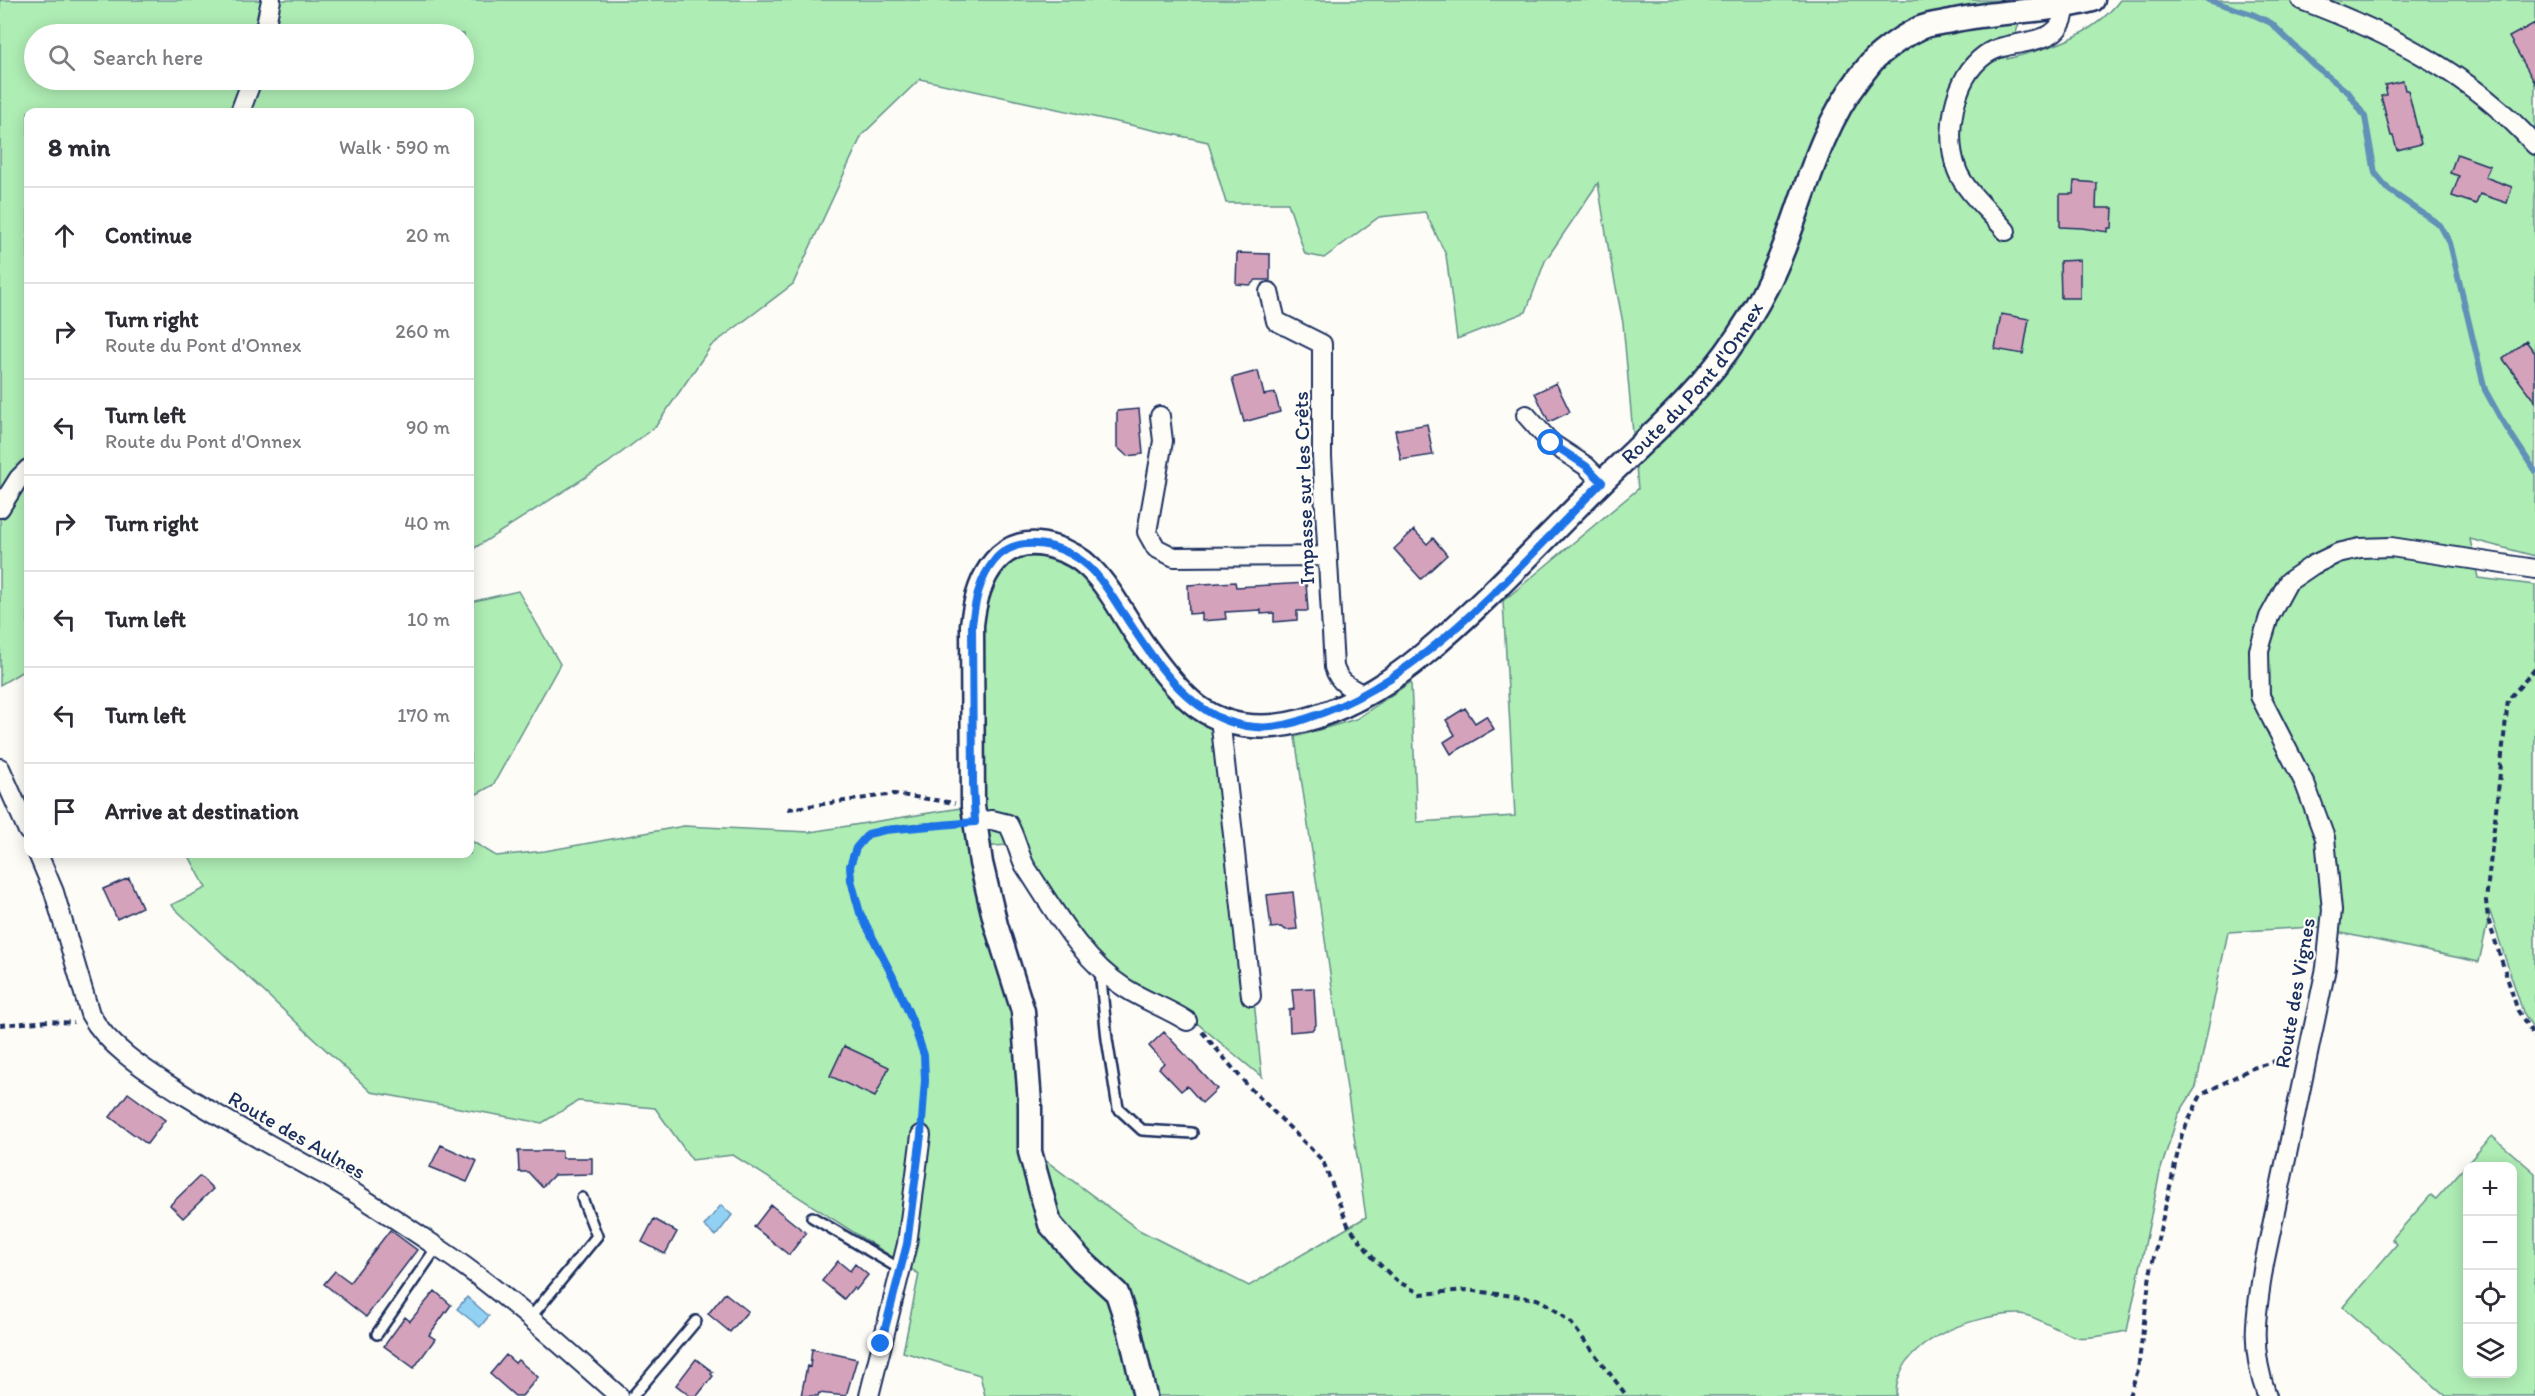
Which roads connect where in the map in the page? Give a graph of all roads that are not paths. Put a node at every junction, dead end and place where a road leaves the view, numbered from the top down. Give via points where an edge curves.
1 (271, 0) edge
2 (2093, 0) edge
3 (2301, 0) edge
4 (2065, 8) junction
5 (266, 24) edge
6 (248, 90) edge
7 (242, 108) edge
8 (2535, 146) edge
9 (2006, 231) dead end
10 (1269, 292) dead end
11 (1526, 415) dead end
12 (1160, 416) dead end
13 (24, 473) edge
14 (1602, 482) junction
15 (0, 508) edge
16 (1328, 556) junction
17 (2535, 569) edge
18 (1364, 695) junction
19 (1220, 718) junction
20 (0, 768) edge
21 (974, 814) junction
22 (24, 822) edge
23 (40, 858) edge
24 (1100, 968) junction
25 (1251, 996) dead end
26 (1187, 1021) road end
27 (1192, 1133) dead end
28 (921, 1135) road end
29 (582, 1198) dead end
30 (812, 1217) dead end
31 (437, 1247) junction
32 (900, 1269) junction
33 (530, 1318) junction
34 (696, 1321) dead end
35 (377, 1334) dead end
36 (619, 1396) edge
37 (633, 1396) edge
38 (869, 1396) edge
39 (1145, 1396) edge
40 (2266, 1396) edge

1 - 5 street
2 - 4 street, Route du Pont d'Onnex
3 - 8 street via 2340,14 2433,60 2501,110
4 - 9 street via 2065,20 2057,31 1985,55 1960,89 1952,118 1957,170
4 - 14 street, Route du Pont d'Onnex via 1978,15 1921,27 1877,56 1851,90 1821,142 1784,248 1737,337 1690,398
6 - 7 street
10 - 16 street, Impasse sur les Crêts via 1276,321 1322,344 1322,458
11 - 14 street via 1551,443
12 - 16 street via 1163,441 1147,532 1156,548 1174,557
13 - 15 street
14 - 18 street, Route du Pont d'Onnex via 1473,612 1419,658
16 - 18 street, Impasse sur les Crêts via 1334,667 1344,684
17 - 40 street, Route des Vignes via 2391,547 2360,548 2338,553 2288,582 2269,616 2259,650 2260,696 2305,784 2325,838 2332,910 2331,939 2258,1301 2256,1358
18 - 19 street, Route du Pont d'Onnex via 1290,724 1255,728
19 - 21 street, Route du Pont d'Onnex via 1197,706 1171,679 1088,565 1048,545 1012,548 995,560 975,603
19 - 25 street
20 - 22 street
21 - 24 street via 1008,824 1025,866
21 - 39 street, Route du Pont d'Onnex via 996,925 1023,1011 1030,1152 1050,1224 1117,1293
23 - 31 street, Route des Aulnes via 54,892 90,1014 114,1043 150,1072 229,1123 331,1179
24 - 26 street via 1124,988
24 - 27 lane via 1118,1108 1142,1130
28 - 32 street via 907,1244
29 - 33 lane via 597,1236
30 - 32 lane
31 - 33 street, Route des Aulnes
31 - 35 lane
32 - 38 street
33 - 36 street, Route des Aulnes
34 - 37 lane

